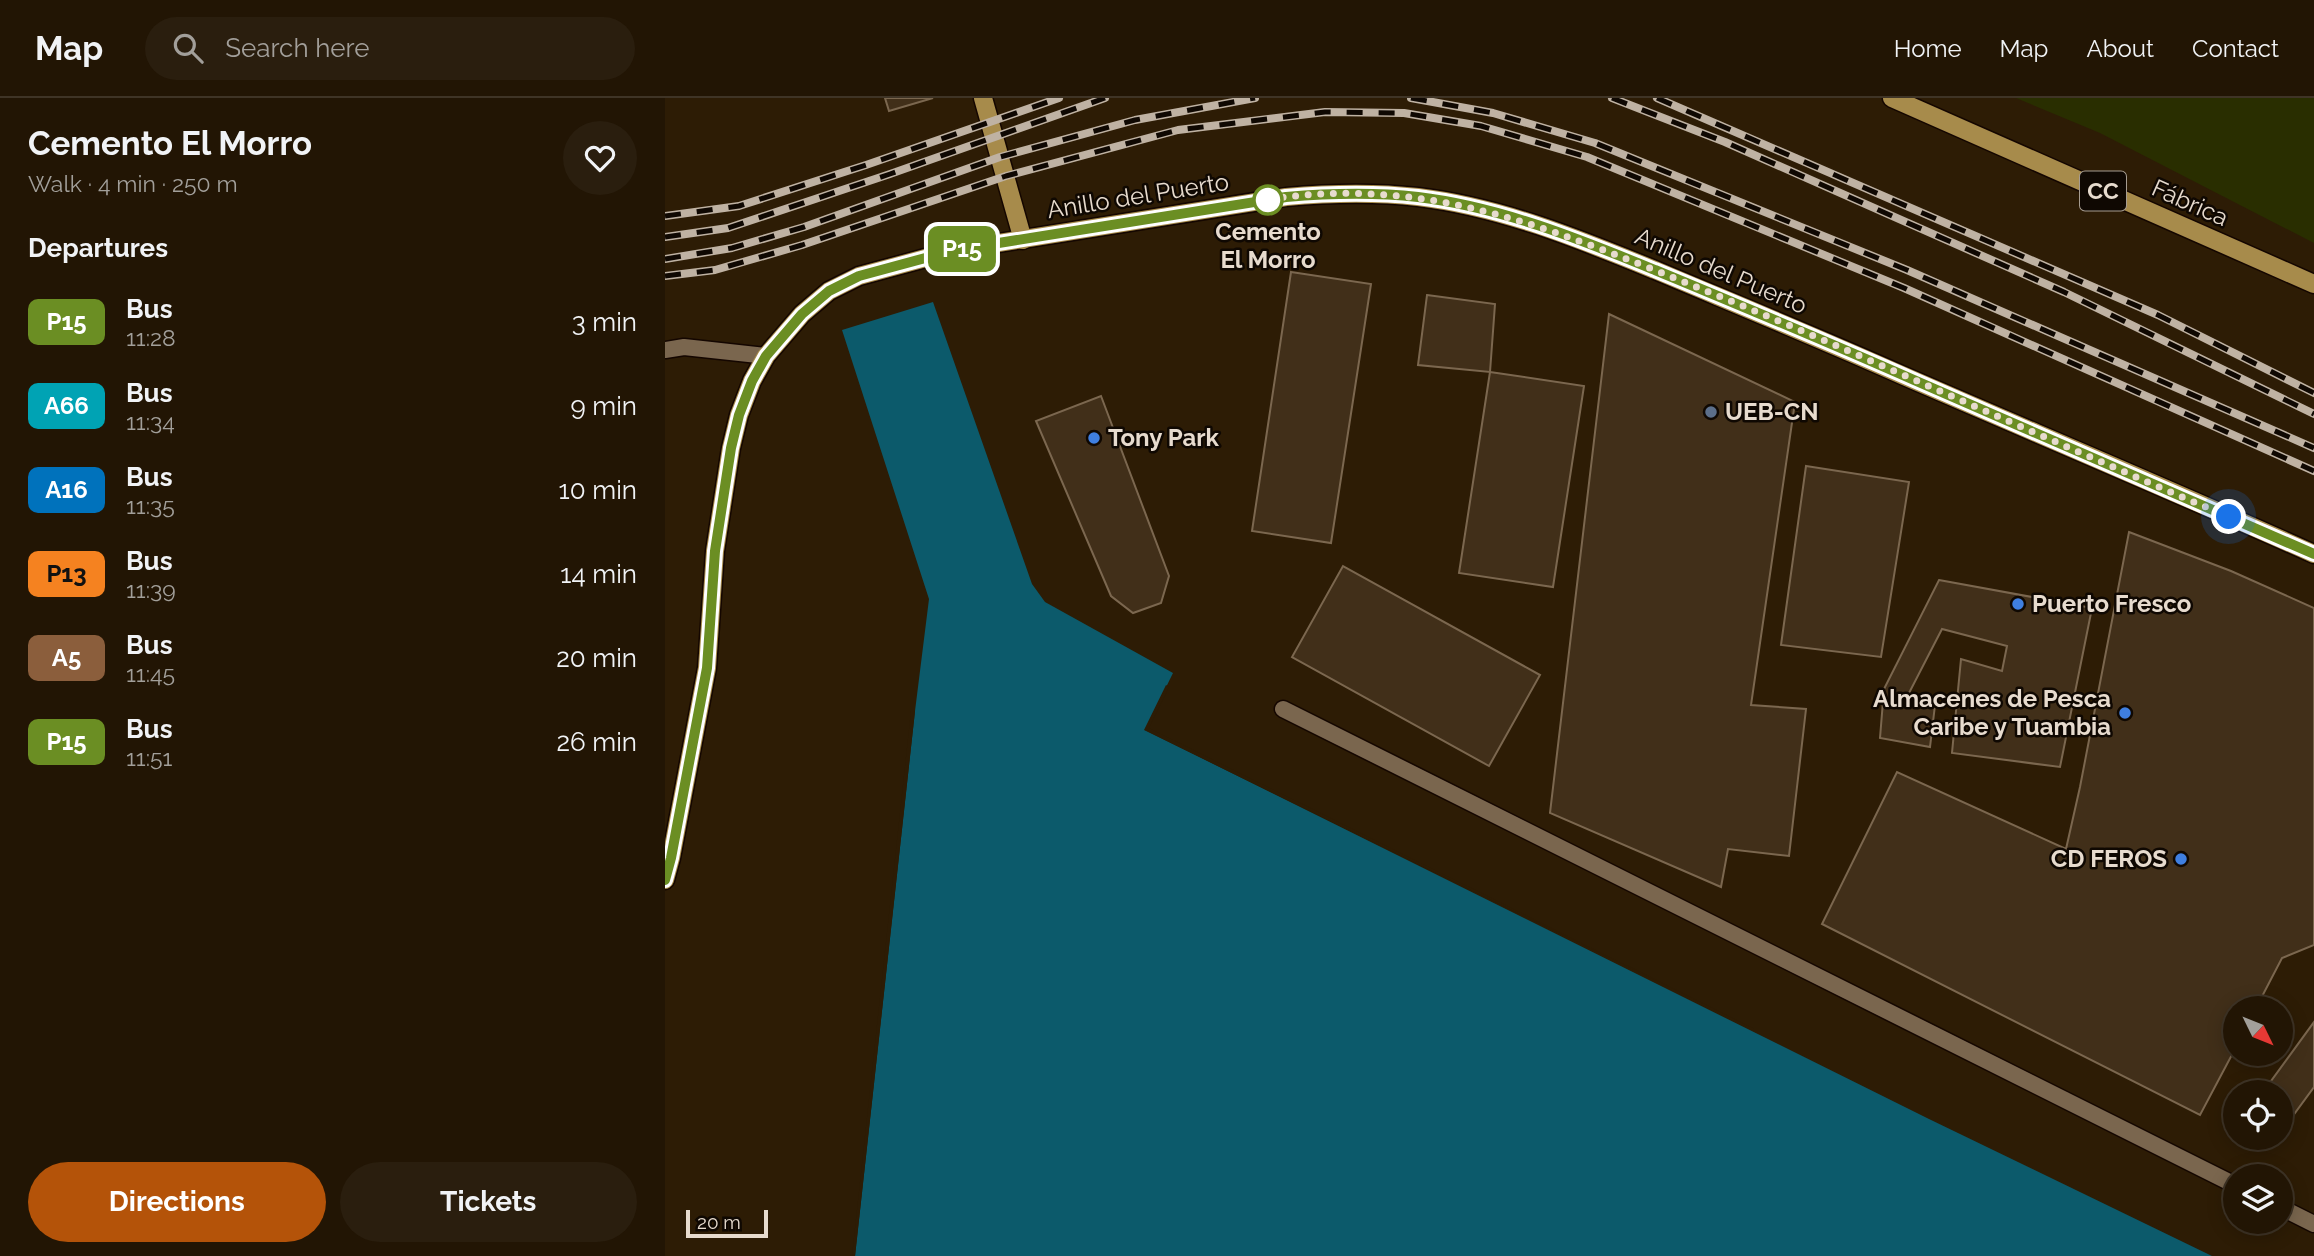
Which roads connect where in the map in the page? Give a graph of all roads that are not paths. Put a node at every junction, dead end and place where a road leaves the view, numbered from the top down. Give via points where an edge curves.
1 (983, 98) edge
2 (1892, 98) edge
3 (1023, 240) junction
4 (2314, 284) edge
5 (665, 350) edge
6 (766, 356) junction
7 (2314, 554) edge
8 (1283, 709) dead end
9 (665, 880) edge
10 (2223, 1179) edge
11 (2293, 1214) edge
12 (2314, 1224) edge

1 - 3 main road
2 - 4 main road, Fábrica / CC
3 - 6 main road, Anillo del Puerto via 955,250 859,276 829,291 802,314
3 - 7 main road, Anillo del Puerto via 1332,193 1378,193 1478,208 1599,247 1705,289
5 - 6 lane via 684,347
6 - 9 main road, Anillo del Puerto via 739,415 731,448 715,551 707,668
8 - 10 lane
11 - 12 lane

